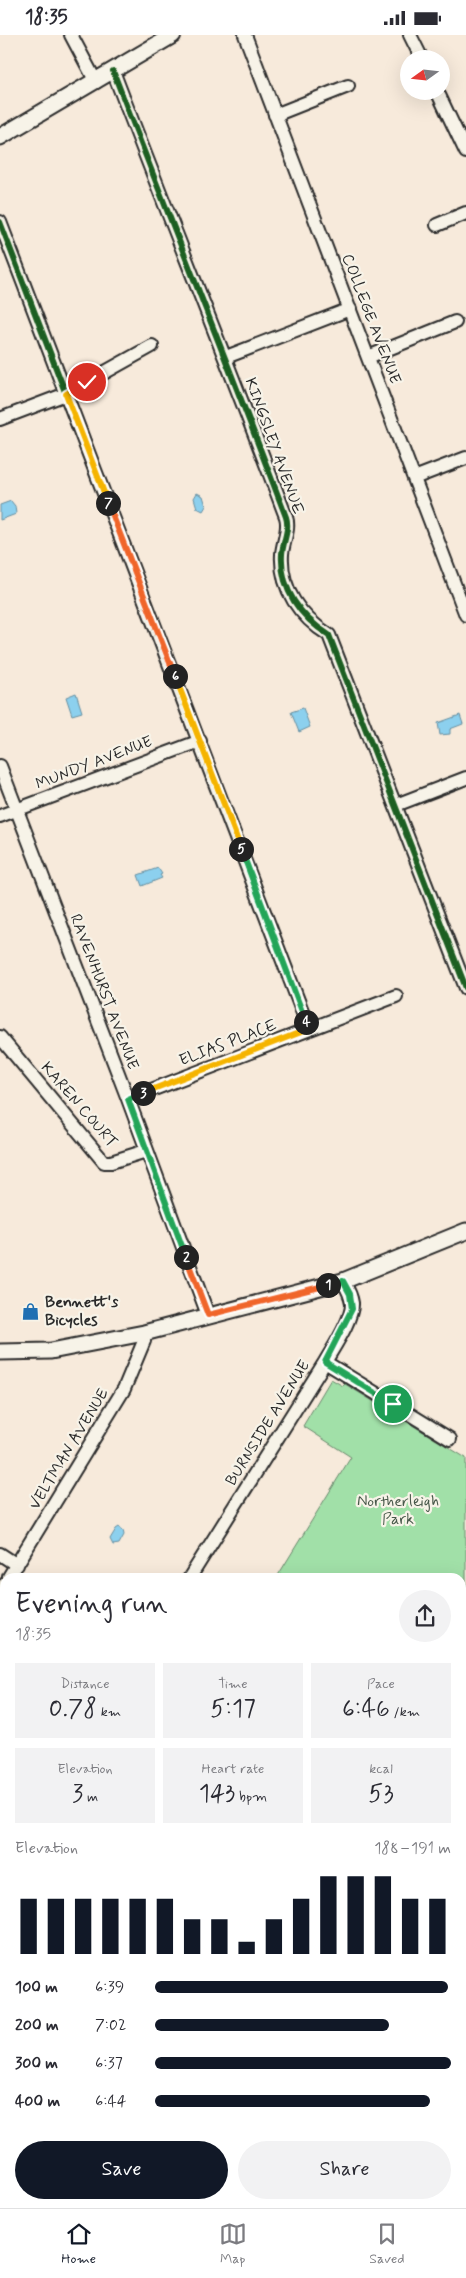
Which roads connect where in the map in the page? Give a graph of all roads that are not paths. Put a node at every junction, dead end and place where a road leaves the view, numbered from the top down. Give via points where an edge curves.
1 (71, 35) edge
2 (173, 35) edge
3 (245, 35) edge
4 (410, 35) edge
5 (418, 50) edge
6 (114, 71) junction
7 (96, 82) junction
8 (348, 85) dead end
9 (441, 100) edge
10 (275, 115) junction
11 (0, 137) edge
12 (466, 152) edge
13 (466, 213) edge
14 (0, 222) edge
15 (438, 225) dead end
16 (350, 309) junction
17 (455, 322) dead end
18 (152, 346) dead end
19 (226, 357) junction
20 (368, 357) junction
21 (66, 394) junction
22 (0, 419) edge
23 (466, 458) edge
24 (414, 478) junction
25 (466, 615) edge
26 (200, 741) junction
27 (0, 767) edge
28 (466, 778) edge
29 (396, 805) junction
30 (16, 810) junction
31 (0, 816) edge
32 (466, 988) edge
33 (396, 996) dead end
34 (309, 1029) junction
35 (0, 1037) edge
36 (128, 1099) junction
37 (146, 1151) junction
38 (466, 1231) edge
39 (343, 1281) junction
40 (208, 1315) junction
41 (144, 1333) junction
42 (0, 1352) edge
43 (325, 1362) junction
44 (450, 1439) dead end
45 (0, 1554) edge
46 (17, 1565) junction
47 (12, 1573) edge
48 (193, 1573) edge

1 - 7 street
2 - 6 street
3 - 10 street, COLLEGE AVENUE
4 - 5 street
6 - 7 street
6 - 19 street, KINGSLEY AVENUE
7 - 11 street
8 - 10 street
9 - 12 street
10 - 16 street, COLLEGE AVENUE
13 - 15 street
14 - 21 street
16 - 19 street
16 - 20 street, COLLEGE AVENUE
17 - 20 street
18 - 21 street
19 - 29 street, KINGSLEY AVENUE via 289,525 282,555 287,589 302,614 329,635
20 - 24 street, COLLEGE AVENUE
21 - 22 street
21 - 26 street
23 - 24 street
24 - 25 street, COLLEGE AVENUE
26 - 30 street, MUNDY AVENUE
26 - 34 street
27 - 30 street, RAVENHURST AVENUE
28 - 29 street
29 - 32 street, KINGSLEY AVENUE
30 - 31 street, MUNDY AVENUE
30 - 36 street, RAVENHURST AVENUE
33 - 34 street, ELIAS PLACE
34 - 36 street, ELIAS PLACE
35 - 37 street, KAREN COURT via 104,1162 111,1163
36 - 37 street, RAVENHURST AVENUE
37 - 40 street, RAVENHURST AVENUE
38 - 39 street
39 - 40 street
39 - 43 street, BURNSIDE AVENUE via 350,1294 352,1309
40 - 41 street
41 - 42 street via 51,1351
41 - 46 street, VELTMAN AVENUE via 144,1341 124,1389
43 - 44 street
43 - 48 street, BURNSIDE AVENUE
45 - 46 street
46 - 47 street, VELTMAN AVENUE

